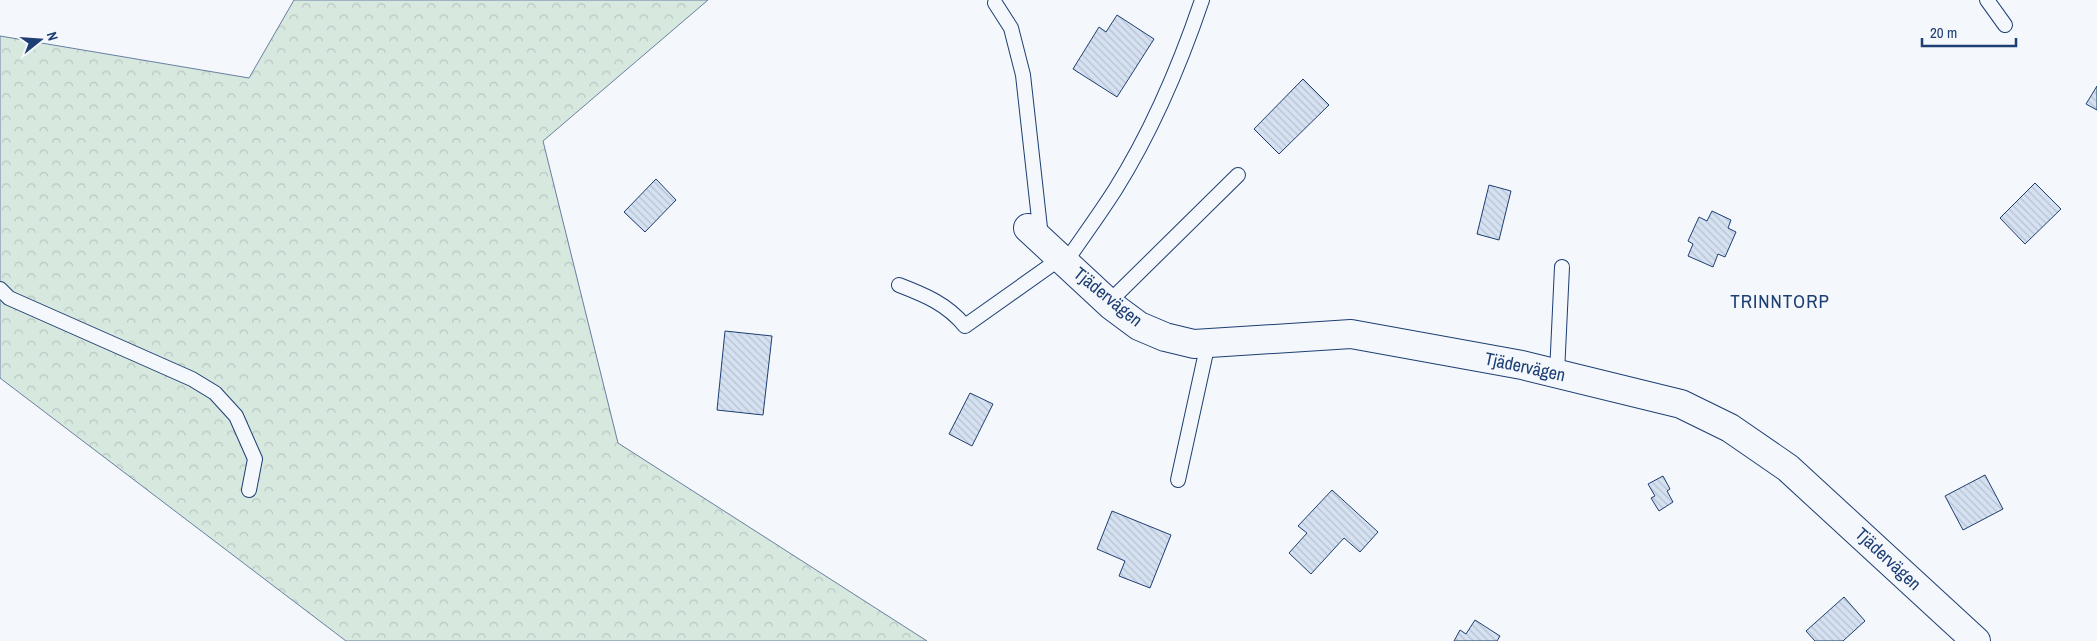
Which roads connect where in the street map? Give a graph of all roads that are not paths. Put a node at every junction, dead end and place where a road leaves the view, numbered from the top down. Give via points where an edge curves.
1 (1202, 0) edge
2 (1987, 0) edge
3 (995, 3) dead end
4 (2005, 25) dead end
5 (1238, 175) dead end
6 (1049, 247) junction
7 (1562, 267) dead end
8 (900, 285) dead end
9 (0, 289) edge
10 (1109, 302) junction
11 (1208, 343) junction
12 (1557, 373) junction
13 (1178, 480) dead end
14 (249, 490) dead end
15 (1976, 641) edge

1 - 6 lane via 1188,42 1155,116 1115,189
2 - 4 lane
3 - 6 lane via 1011,28 1023,75
5 - 10 lane
6 - 8 lane via 965,326 932,297
6 - 10 street, Tjädervägen
7 - 12 lane
9 - 14 lane via 9,298 192,379 215,394 236,416 255,459
10 - 11 street, Tjädervägen via 1139,326 1165,337 1194,344
11 - 12 street, Tjädervägen via 1351,334
11 - 13 lane
12 - 15 street, Tjädervägen via 1682,404 1730,428 1788,468

